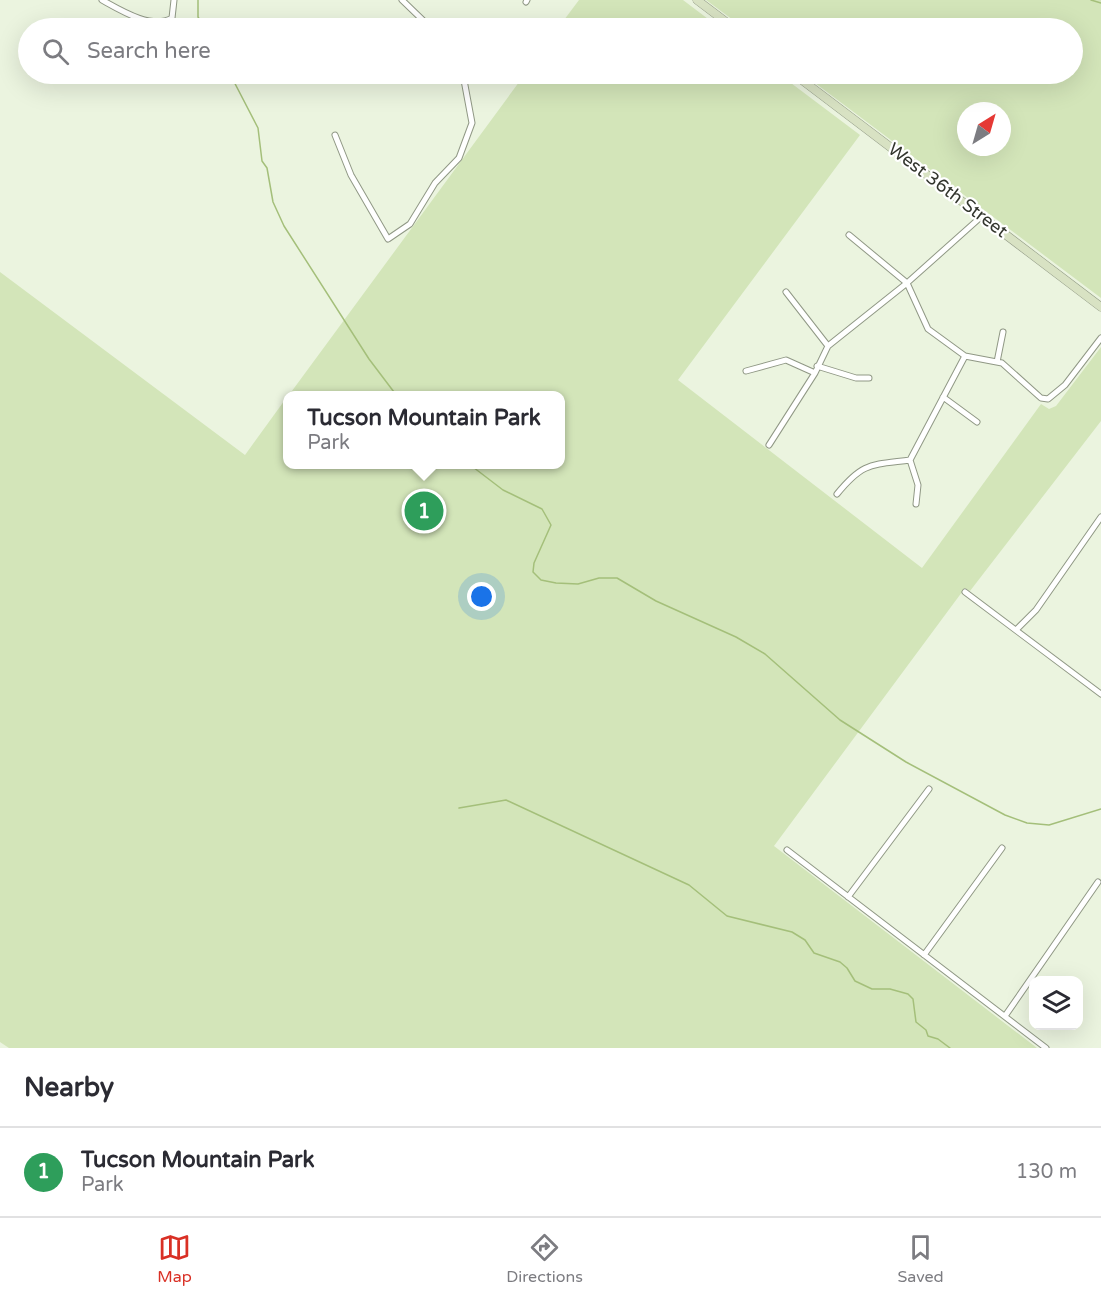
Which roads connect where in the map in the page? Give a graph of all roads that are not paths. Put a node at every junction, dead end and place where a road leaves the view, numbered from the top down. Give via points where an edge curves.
1 (102, 0) edge
2 (174, 0) edge
3 (402, 0) edge
4 (697, 0) edge
5 (143, 18) edge
6 (172, 18) edge
7 (421, 18) edge
8 (721, 18) edge
9 (465, 84) edge
10 (807, 84) edge
11 (334, 135) dead end
12 (982, 216) junction
13 (849, 235) dead end
14 (907, 283) junction
15 (786, 292) dead end
16 (1101, 307) edge
17 (1003, 332) dead end
18 (1101, 338) edge
19 (828, 345) junction
20 (965, 356) junction
21 (997, 362) junction
22 (817, 366) junction
23 (746, 371) dead end
24 (815, 373) junction
25 (869, 378) dead end
26 (943, 397) junction
27 (977, 423) dead end
28 (770, 445) dead end
29 (910, 460) junction
30 (837, 494) dead end
31 (916, 504) dead end
32 (1101, 517) edge
33 (965, 592) dead end
34 (1016, 630) junction
35 (1101, 694) edge
36 (929, 789) dead end
37 (1002, 848) dead end
38 (787, 850) dead end
39 (1098, 882) dead end
40 (848, 897) junction
41 (924, 955) junction
42 (1005, 1016) junction
43 (1046, 1048) edge

1 - 5 street
2 - 6 street
3 - 7 street
4 - 8 street
9 - 11 street via 472,123 459,158 435,183 410,224 388,239 351,175
10 - 12 street, West 36th Street
12 - 14 street
12 - 16 street, West 36th Street
13 - 14 street
14 - 19 street
14 - 20 street via 928,329
15 - 19 street
17 - 21 street
18 - 21 street via 1048,399 1035,394
19 - 22 street
20 - 21 street
20 - 26 street
22 - 24 street
22 - 25 street
23 - 24 street via 786,360
24 - 28 street
26 - 27 street
26 - 29 street
29 - 30 street via 868,466 854,473
29 - 31 street via 918,485
32 - 34 street via 1036,610
33 - 34 street
34 - 35 street
36 - 40 street
37 - 41 street
38 - 40 street
39 - 42 street
40 - 41 street
41 - 42 street
42 - 43 street

